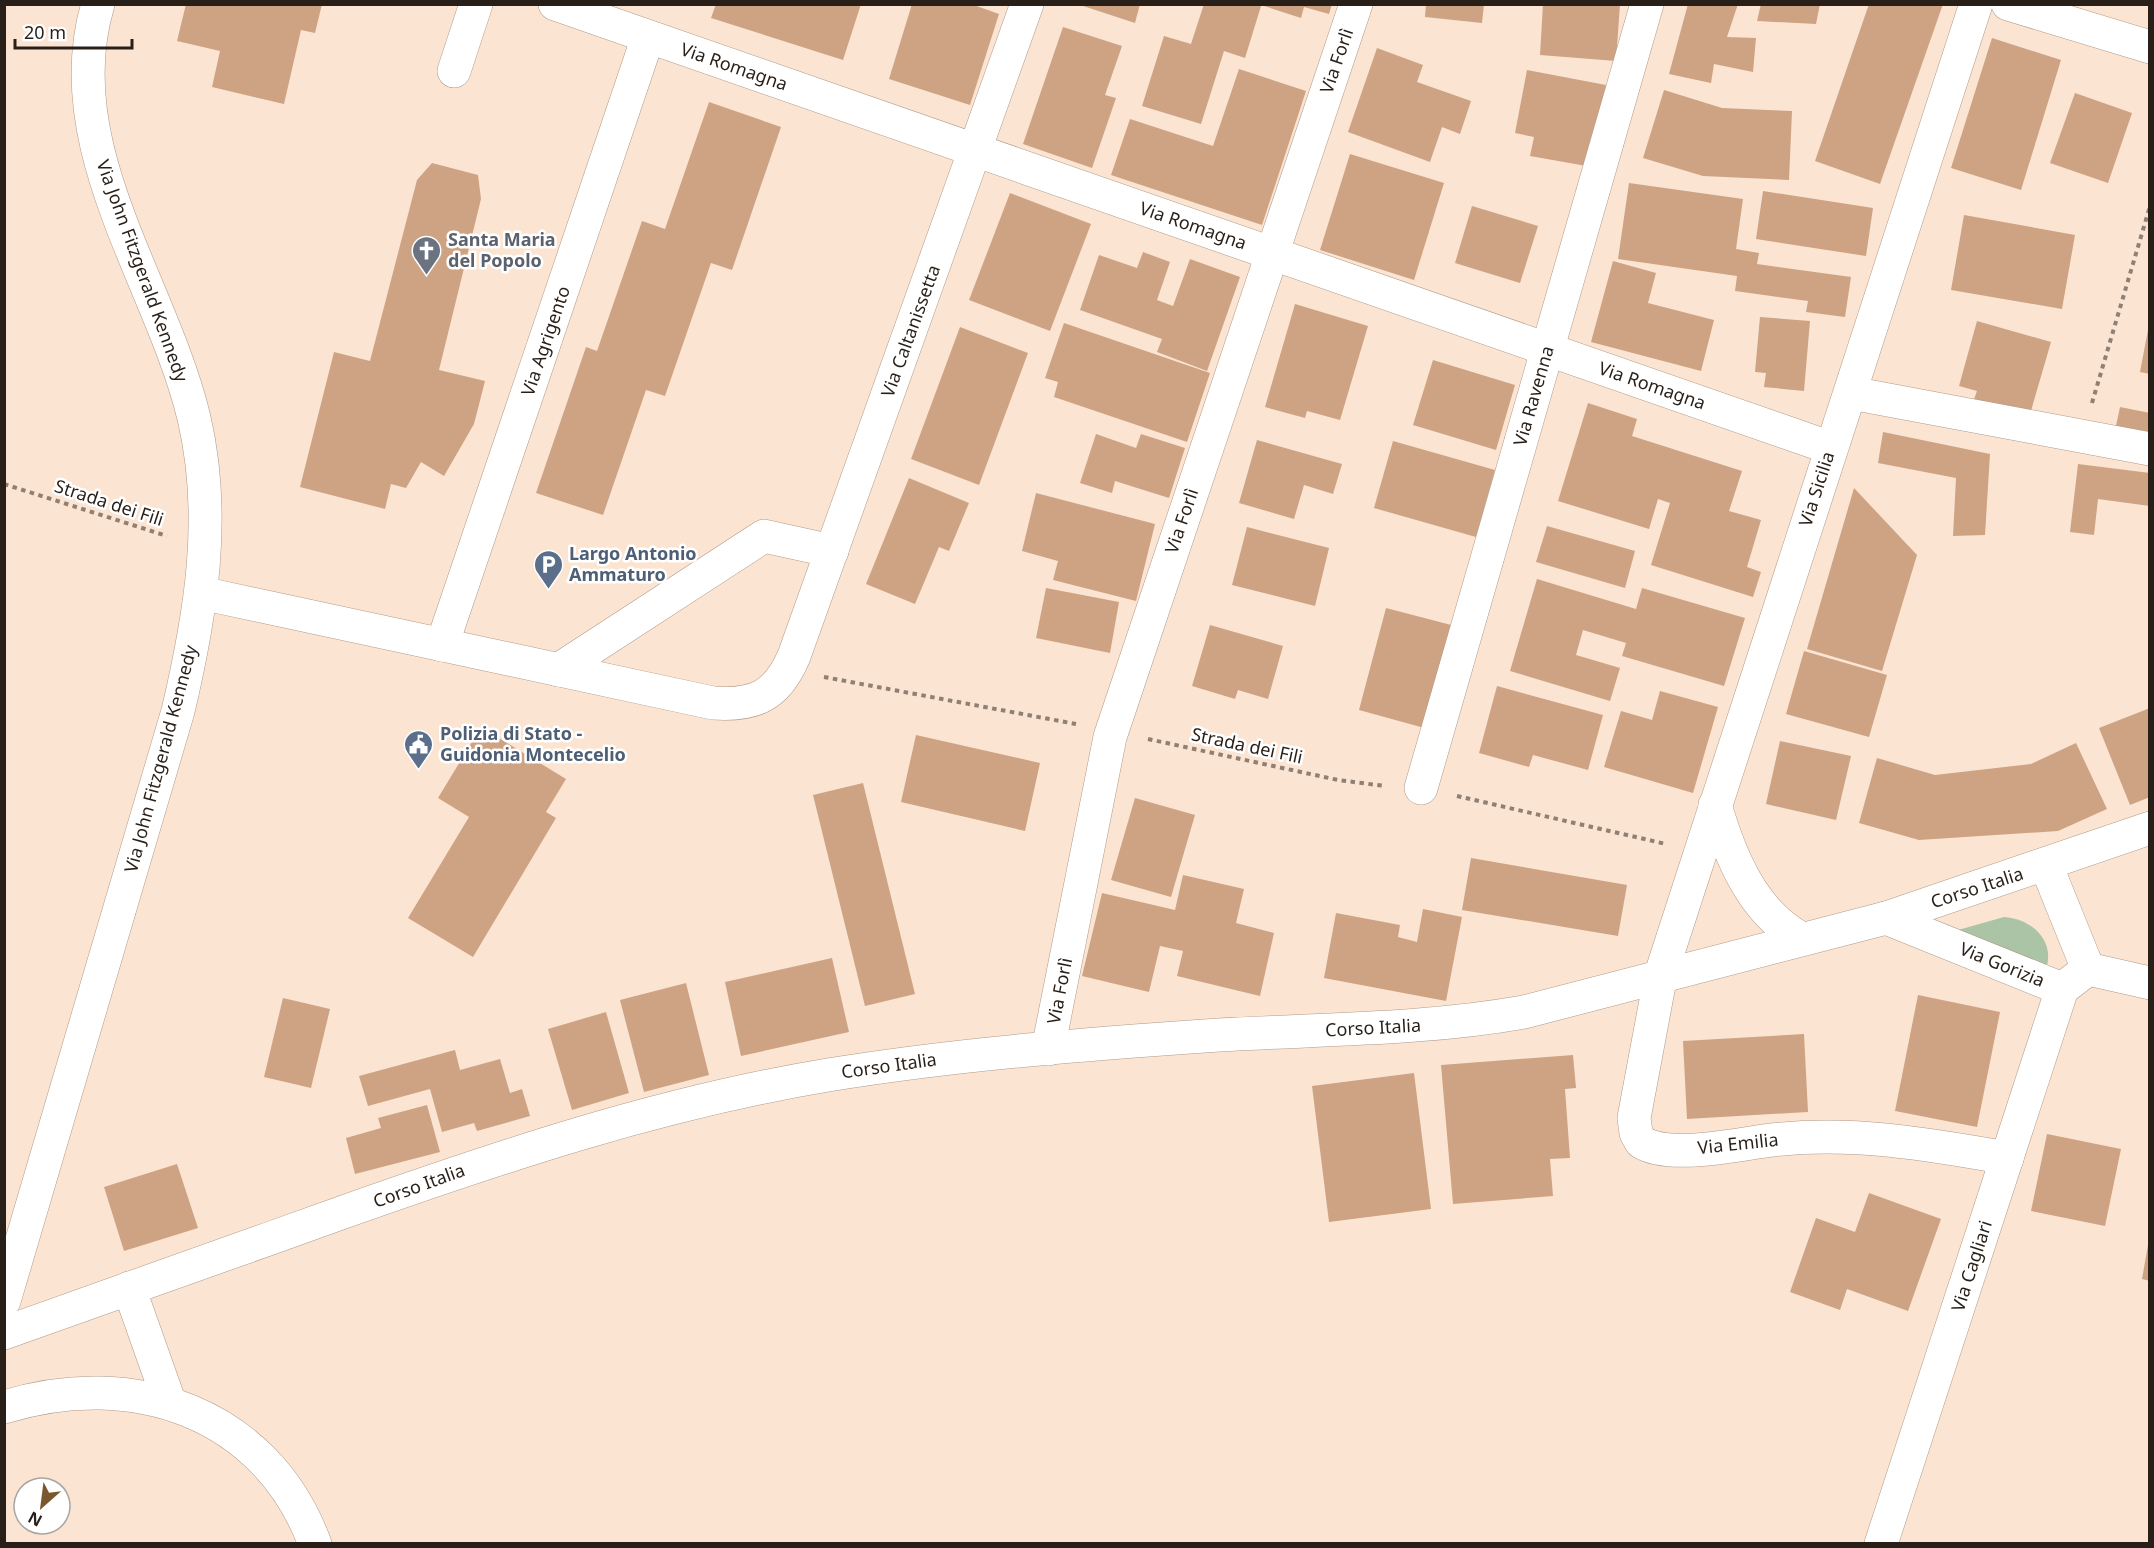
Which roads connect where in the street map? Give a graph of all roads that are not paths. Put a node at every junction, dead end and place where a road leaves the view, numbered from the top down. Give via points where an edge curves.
1 (98, 4) edge
2 (476, 4) edge
3 (555, 4) edge
4 (1026, 4) edge
5 (1356, 4) edge
6 (1647, 4) edge
7 (1976, 4) edge
8 (2008, 4) edge
9 (648, 37) junction
10 (2150, 47) edge
11 (454, 71) dead end
12 (976, 151) junction
13 (1272, 254) junction
14 (1548, 350) junction
15 (1851, 393) junction
16 (1831, 448) junction
17 (2150, 449) edge
18 (832, 550) junction
19 (201, 593) junction
20 (442, 645) junction
21 (558, 670) junction
22 (1421, 788) road end
23 (1714, 805) junction
24 (2150, 828) edge
25 (2046, 866) junction
26 (1886, 918) junction
27 (1802, 939) junction
28 (2088, 969) junction
29 (1661, 974) junction
30 (2150, 983) edge
31 (2062, 989) junction
32 (1048, 1049) junction
33 (2007, 1158) junction
34 (129, 1288) junction
35 (4, 1301) edge
36 (4, 1333) edge
37 (169, 1401) junction
38 (4, 1407) edge
39 (315, 1544) edge
40 (1881, 1544) edge

1 - 19 street, Via John Fitzgerald Kennedy via 90,52 89,117 102,166 194,416 206,491
2 - 11 street
3 - 9 street, Via Romagna
4 - 12 street, Via Caltanissetta
5 - 13 street, Via Forlì
6 - 14 street, Via Ravenna
7 - 15 street, Via Sicilia
8 - 10 street
9 - 12 street, Via Romagna
9 - 20 street, Via Agrigento
12 - 13 street, Via Romagna
12 - 18 street, Via Caltanissetta
13 - 14 street, Via Romagna
13 - 32 street, Via Forlì via 1112,731
14 - 16 street, Via Romagna
14 - 22 street, Via Ravenna
15 - 16 street, Via Sicilia
15 - 17 street
16 - 23 street, Via Sicilia
18 - 21 street via 764,536
18 - 21 street, Via Caltanissetta via 791,663 780,684 756,700 730,704
19 - 20 street
19 - 35 street, Via John Fitzgerald Kennedy via 178,711
20 - 21 street
23 - 27 street via 1733,857 1754,895 1772,918
23 - 29 street, Via Sicilia
24 - 25 street, Corso Italia
25 - 26 street, Corso Italia
25 - 28 street
26 - 27 street, Corso Italia
26 - 31 street, Via Gorizia
27 - 29 street, Corso Italia
28 - 30 street
28 - 31 street, Via Gorizia
29 - 32 street, Corso Italia via 1524,1012 1442,1024
29 - 33 street, Via Emilia via 1634,1118 1636,1133 1648,1146 1689,1149 1799,1137 1853,1136
31 - 33 street, Via Cagliari
32 - 34 street, Corso Italia via 942,1058 822,1076 632,1118 486,1162
33 - 40 street, Via Cagliari
34 - 36 street, Corso Italia
34 - 37 street
37 - 38 street via 122,1392 91,1392 34,1397
37 - 39 street via 220,1426 270,1466 294,1497

